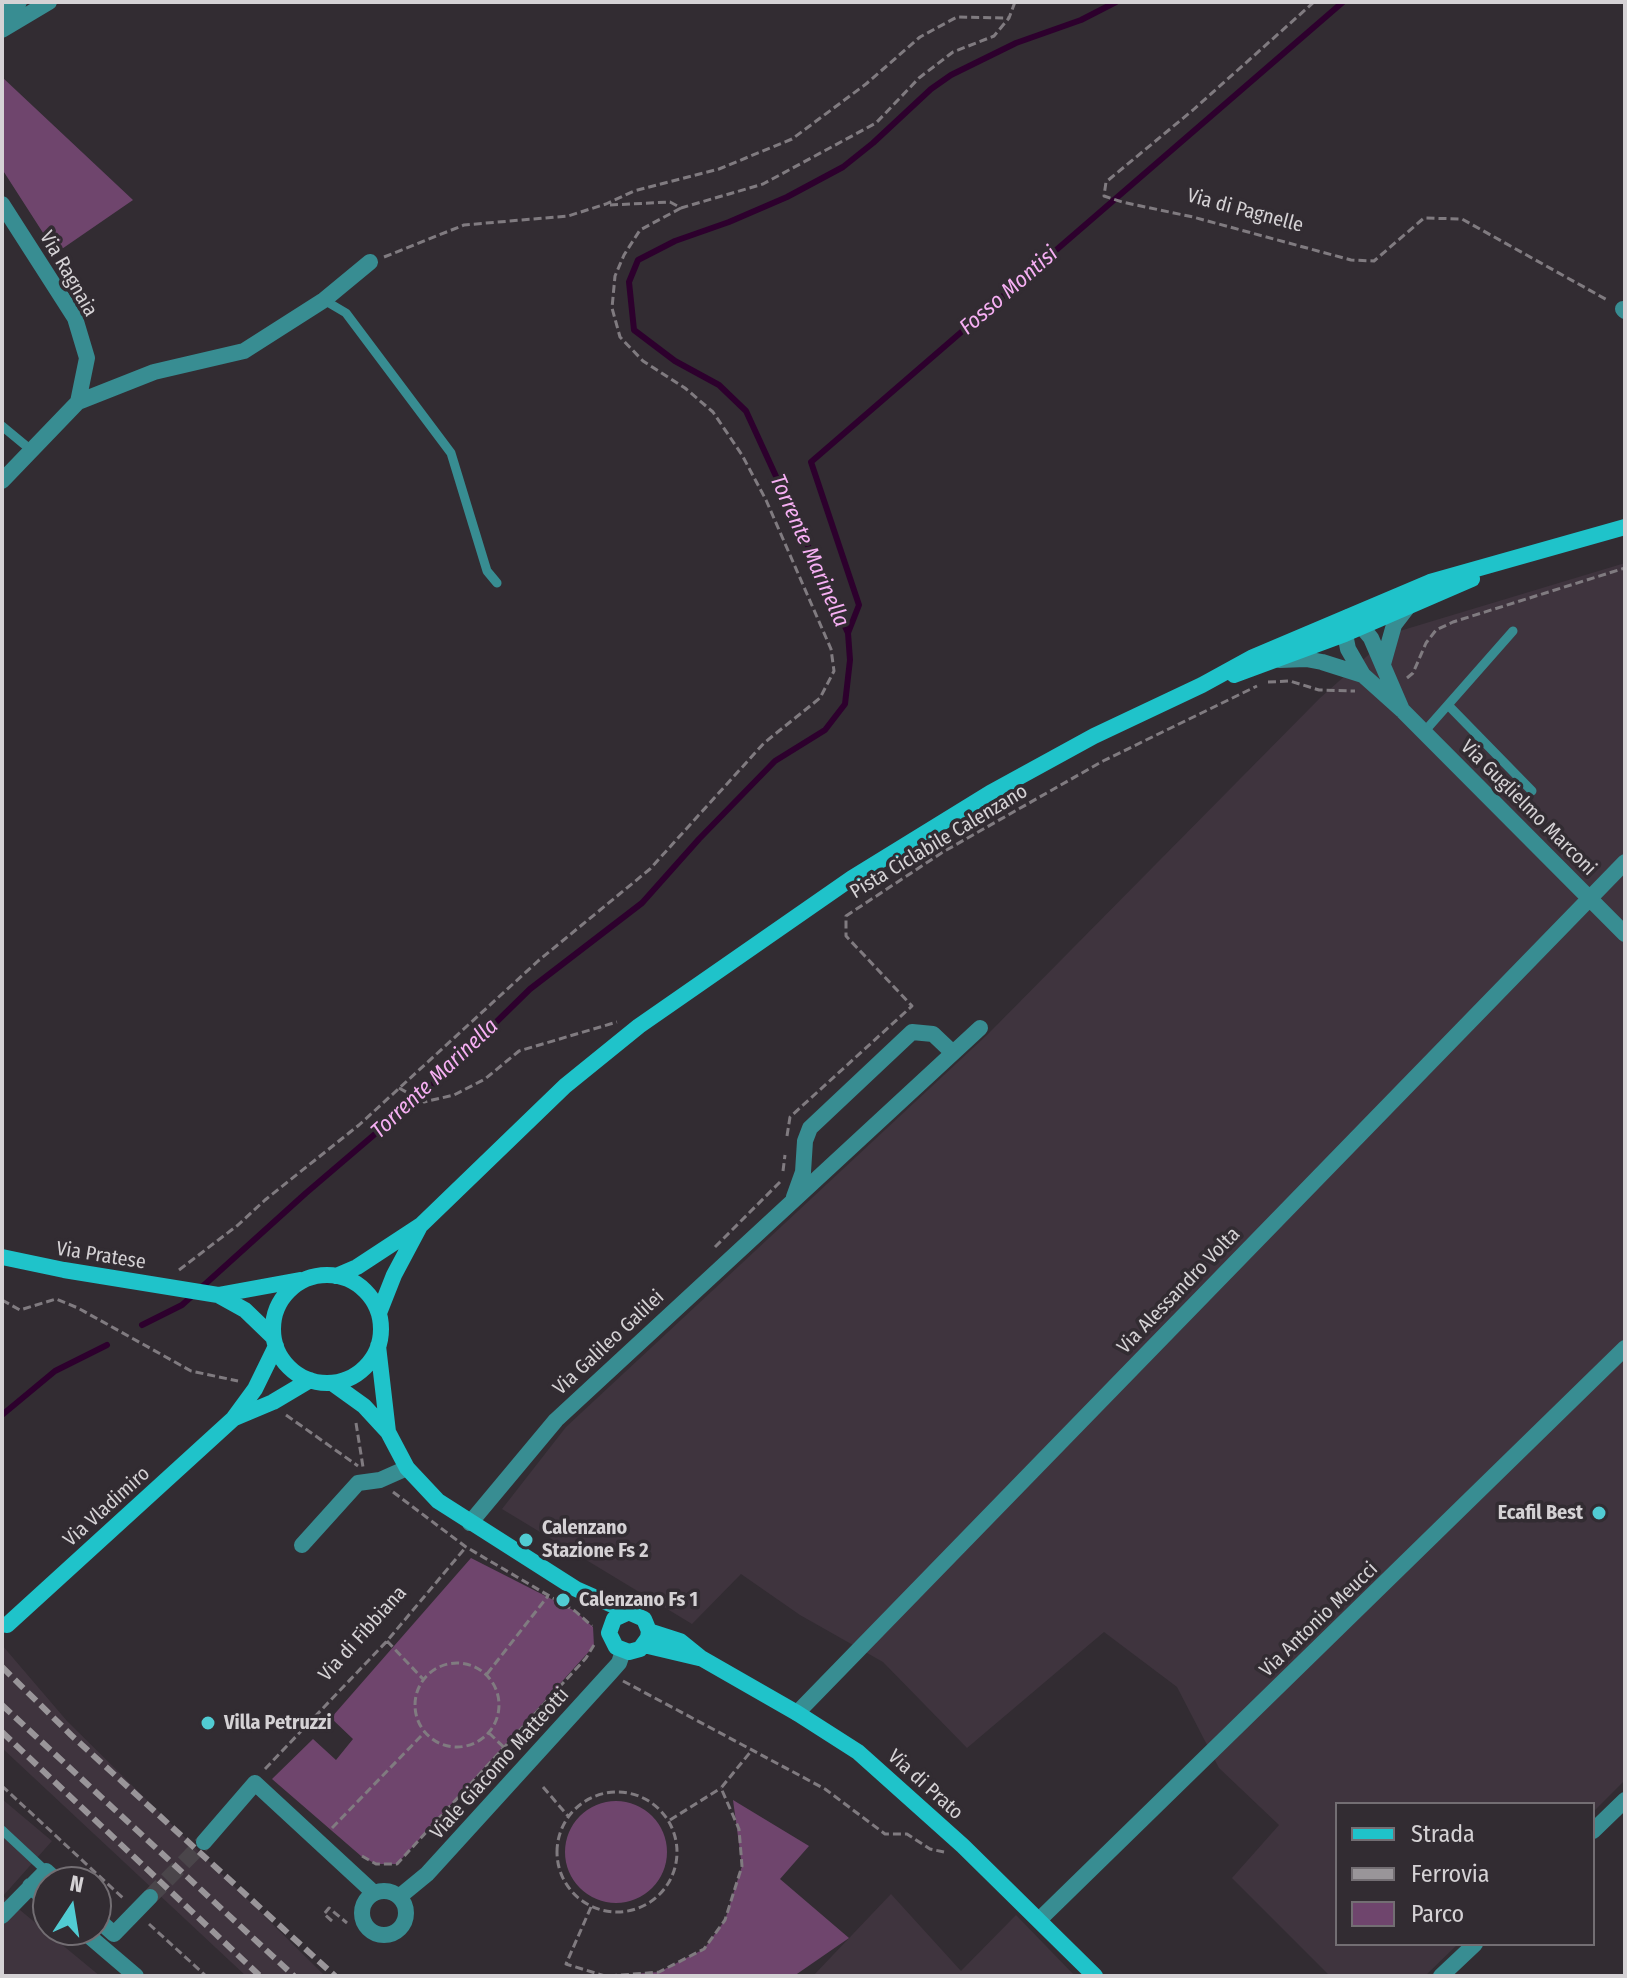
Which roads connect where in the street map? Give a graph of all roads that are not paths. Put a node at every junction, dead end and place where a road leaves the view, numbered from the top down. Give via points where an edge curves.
1 (19, 2) edge
2 (49, 2) edge
3 (2, 12) edge
4 (2, 30) edge
5 (2, 204) edge
6 (370, 262) road end
7 (324, 300) junction
8 (78, 402) junction
9 (2, 426) edge
10 (31, 450) junction
11 (2, 481) edge
12 (1625, 527) edge
13 (1502, 564) junction
14 (497, 583) dead end
15 (1407, 608) junction
16 (1351, 626) junction
17 (1513, 631) dead end
18 (1277, 660) junction
19 (1383, 664) junction
20 (1362, 683) junction
21 (1202, 685) junction
22 (1448, 705) junction
23 (1402, 710) junction
24 (1424, 732) junction
25 (1532, 791) dead end
26 (1625, 862) edge
27 (1590, 898) junction
28 (1625, 934) edge
29 (980, 1028) dead end
30 (953, 1053) junction
31 (805, 1152) junction
32 (833, 1165) junction
33 (789, 1206) junction
34 (421, 1225) junction
35 (2, 1257) edge
36 (336, 1276) junction
37 (310, 1278) junction
38 (218, 1295) junction
39 (379, 1313) junction
40 (275, 1341) junction
41 (378, 1346) junction
42 (1625, 1348) edge
43 (310, 1380) junction
44 (332, 1383) junction
45 (233, 1419) junction
46 (388, 1432) junction
47 (407, 1468) junction
48 (470, 1523) junction
49 (302, 1545) dead end
50 (576, 1589) junction
51 (627, 1613) junction
52 (7, 1625) dead end
53 (611, 1625) junction
54 (647, 1638) junction
55 (623, 1651) junction
56 (797, 1713) junction
57 (1625, 1800) edge
58 (1595, 1829) edge
59 (2, 1830) edge
60 (204, 1842) tunnel mouth
61 (41, 1866) edge
62 (30, 1886) edge
63 (374, 1893) junction
64 (150, 1897) tunnel mouth
65 (399, 1897) junction
66 (2, 1916) edge
67 (1040, 1919) junction
68 (112, 1932) edge
69 (101, 1946) edge
70 (1473, 1946) edge
71 (136, 1976) edge
72 (1095, 1976) edge
73 (1441, 1976) edge

1 - 3 street
2 - 4 street
5 - 8 street, Via Ragnaia via 75,318 87,358
6 - 7 street
7 - 8 street via 244,351 154,372
7 - 14 lane via 346,313 451,453 487,571
8 - 10 street
9 - 10 lane
10 - 11 street
12 - 13 main road
13 - 15 main road
13 - 16 main road via 1430,582
15 - 16 main road
15 - 19 street via 1394,625
16 - 18 main road
16 - 19 street, Via Guglielmo Marconi via 1371,638
16 - 20 street, Via Guglielmo Marconi via 1348,649
16 - 21 main road via 1253,657
17 - 22 lane
18 - 20 street, Via Guglielmo Marconi via 1322,662
18 - 21 main road
19 - 23 street, Via Guglielmo Marconi
20 - 23 street, Via Guglielmo Marconi
21 - 34 main road via 990,793 852,878 639,1026 565,1086
22 - 24 lane
22 - 25 lane
23 - 24 street, Via Guglielmo Marconi
24 - 27 street, Via Guglielmo Marconi
26 - 27 street, Via Alessandro Volta
27 - 28 street, Via Guglielmo Marconi
27 - 56 street, Via Alessandro Volta
29 - 30 street, Via Galileo Galilei
30 - 31 street, Via Galileo Galilei via 933,1034 912,1032 810,1128
30 - 32 street, Via Galileo Galilei
31 - 32 street via 817,1165
31 - 33 street, Via Galileo Galilei
32 - 33 street, Via Galileo Galilei
33 - 48 street, Via Galileo Galilei via 556,1420
34 - 36 main road
34 - 39 main road, Via di Prato
35 - 38 main road, Via Pratese
36 - 37 main road
36 - 39 main road via 358,1285
37 - 38 main road
37 - 40 main road via 281,1301 274,1318
38 - 40 main road via 245,1310
39 - 41 main road, Via di Prato
40 - 43 main road via 289,1367
40 - 45 main road, Via Vladimiro via 255,1389
41 - 44 main road via 366,1367
41 - 46 main road, Via di Prato
42 - 67 street, Via Antonio Meucci
43 - 44 main road, Via di Prato
43 - 45 main road, Via Vladimiro
44 - 46 main road, Via di Prato
45 - 52 main road, Via Vladimiro
46 - 47 main road, Via di Prato
47 - 48 main road, Via di Prato via 438,1501
47 - 49 street via 358,1483
48 - 50 main road, Via di Prato
50 - 51 main road, Via di Prato
50 - 53 main road, Via di Prato
51 - 53 main road
51 - 54 main road, Via di Prato via 639,1615
53 - 55 main road, Via di Prato via 611,1641
54 - 55 main road via 635,1651
54 - 56 main road, Via di Prato via 680,1641
55 - 65 street, Viale Giacomo Matteotti via 619,1663 427,1874
56 - 67 main road, Via di Prato via 858,1752
57 - 58 street
59 - 61 lane
60 - 63 street via 255,1783 267,1784
62 - 66 street
63 - 65 street via 387,1891
63 - 65 street via 362,1912 366,1926 378,1934 393,1933 403,1923 406,1909
64 - 68 street via 140,1916
67 - 72 main road, Via di Prato
69 - 71 street
70 - 73 street

